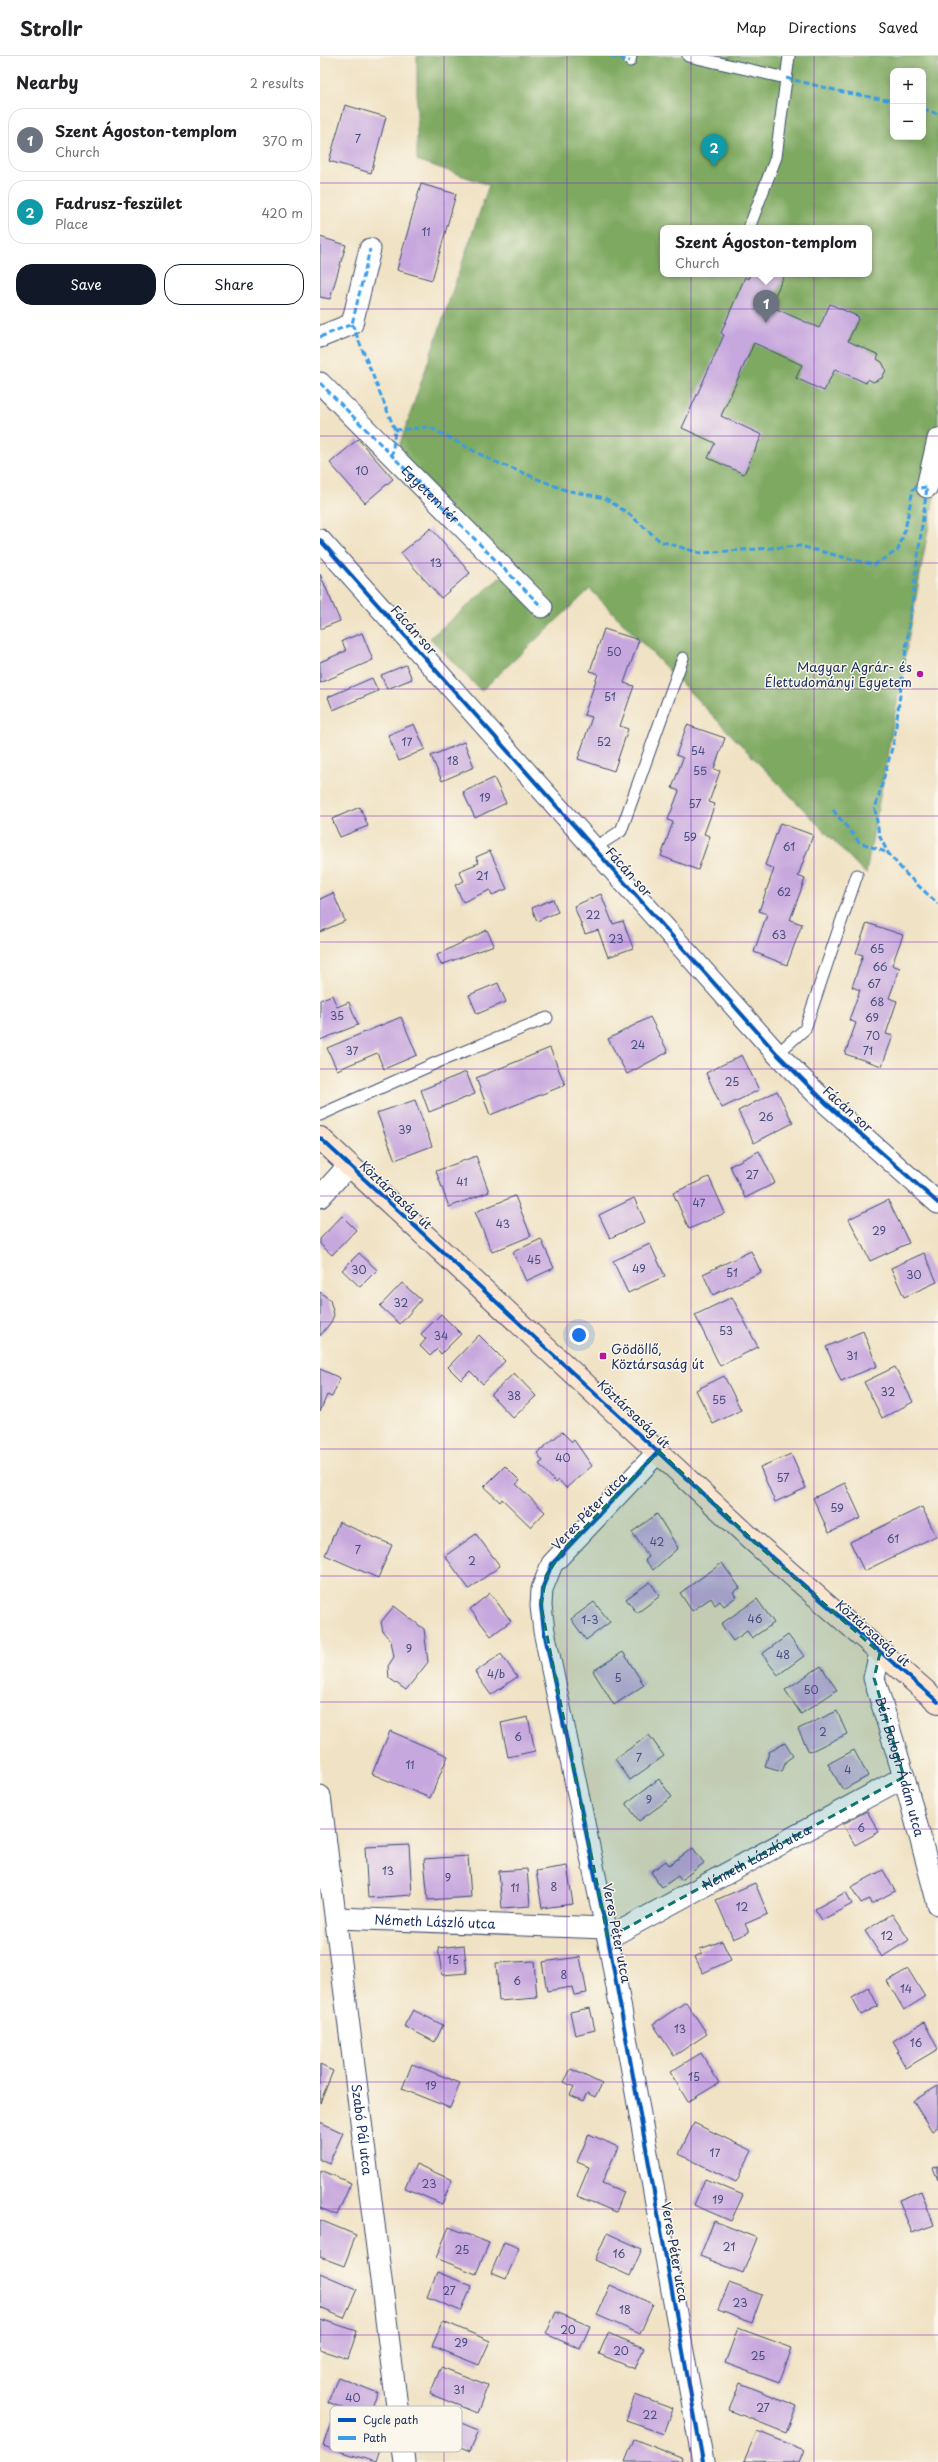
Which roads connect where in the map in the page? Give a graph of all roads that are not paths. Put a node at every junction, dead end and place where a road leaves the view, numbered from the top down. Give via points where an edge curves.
1 (688, 56) edge
2 (789, 56) edge
3 (786, 78) junction
4 (750, 225) edge
5 (370, 248) dead end
6 (320, 337) edge
7 (320, 383) edge
8 (938, 439) edge
9 (927, 487) dead end
10 (320, 540) edge
11 (542, 606) dead end
12 (684, 658) dead end
13 (594, 848) junction
14 (857, 875) dead end
15 (548, 1018) dead end
16 (777, 1054) junction
17 (320, 1115) edge
18 (320, 1138) edge
19 (349, 1165) junction
20 (320, 1197) edge
21 (938, 1203) edge
22 (660, 1451) junction
23 (880, 1652) junction
24 (938, 1702) edge
25 (904, 1778) junction
26 (320, 1796) edge
27 (938, 1904) edge
28 (330, 1906) edge
29 (607, 1933) junction
30 (397, 2406) edge
31 (403, 2452) edge
32 (404, 2462) edge
33 (703, 2462) edge

1 - 3 lane
2 - 3 lane
3 - 4 lane via 776,156
5 - 6 street via 352,324
7 - 11 street, Egyetem tér
8 - 9 street
10 - 13 street, Fácán sor
12 - 13 lane via 621,831
13 - 16 street, Fácán sor
14 - 16 lane via 804,1029
15 - 17 lane via 438,1062
16 - 21 street, Fácán sor via 827,1104
18 - 19 main road, Köztársaság út
19 - 20 street
19 - 22 main road, Köztársaság út
22 - 23 main road, Köztársaság út via 760,1547
22 - 29 street, Veres Péter utca via 563,1550 552,1564 542,1589 544,1632
23 - 24 main road, Köztársaság út
23 - 25 street, Béri Balogh Ádám utca via 874,1678
25 - 27 street, Béri Balogh Ádám utca
25 - 29 street, Németh László utca
26 - 28 street, Szabó Pál utca
28 - 29 street, Németh László utca
28 - 30 street, Szabó Pál utca
29 - 33 street, Veres Péter utca
31 - 32 street, Szabó Pál utca

